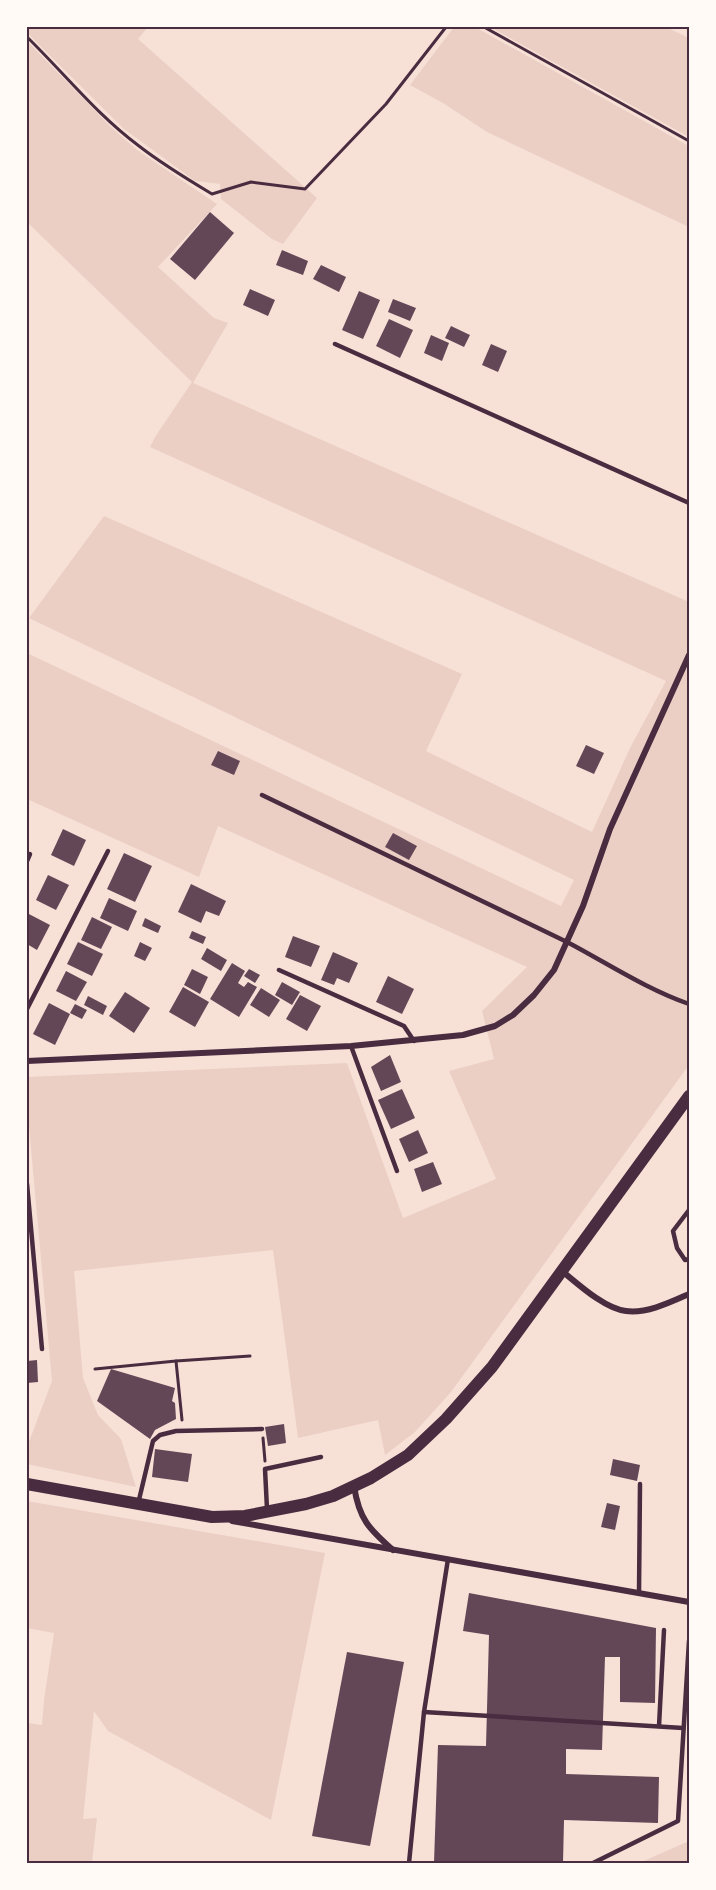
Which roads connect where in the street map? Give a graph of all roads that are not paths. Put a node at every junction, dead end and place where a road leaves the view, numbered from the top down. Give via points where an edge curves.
1 (335, 344) dead end
2 (689, 503) edge
3 (689, 655) edge
4 (262, 795) dead end
5 (108, 851) dead end
6 (30, 854) dead end
7 (27, 861) edge
8 (567, 942) junction
9 (279, 970) dead end
10 (689, 1004) edge
11 (27, 1009) edge
12 (414, 1041) junction
13 (351, 1046) junction
14 (27, 1061) edge
15 (689, 1096) edge
16 (397, 1171) dead end
17 (27, 1184) edge
18 (689, 1210) edge
19 (689, 1259) edge
20 (561, 1271) junction
21 (689, 1294) edge
22 (42, 1349) dead end
23 (262, 1429) road end
24 (321, 1458) dead end
25 (27, 1484) edge
26 (640, 1484) dead end
27 (354, 1486) junction
28 (138, 1504) junction
29 (267, 1512) junction
30 (212, 1517) junction
31 (393, 1550) junction
32 (448, 1559) junction
33 (639, 1593) junction
34 (689, 1602) edge
35 (664, 1630) dead end
36 (689, 1641) edge
37 (424, 1712) junction
38 (659, 1726) junction
39 (684, 1728) junction
40 (681, 1760) junction
41 (689, 1761) edge
42 (409, 1863) edge
43 (593, 1863) edge

1 - 2 lane
3 - 8 street via 610,829
4 - 8 lane
5 - 11 lane
6 - 7 lane
8 - 10 lane via 653,990
8 - 12 street via 554,970 513,1015 495,1026 463,1035
9 - 12 lane via 404,1026
12 - 13 street
13 - 14 street
13 - 16 lane
15 - 20 main road
17 - 22 lane
18 - 19 lane via 673,1231 677,1248 685,1260
20 - 21 street via 610,1306 625,1311 642,1310
20 - 27 main road via 492,1367 446,1419 408,1455
23 - 28 lane via 176,1431 160,1435 153,1442
24 - 29 lane via 266,1469
25 - 28 main road
26 - 33 lane
27 - 29 main road via 333,1496
27 - 31 street via 362,1516
28 - 30 main road
29 - 30 main road
30 - 31 street
31 - 32 street
32 - 33 street
32 - 37 lane
33 - 34 street
35 - 38 lane
36 - 39 lane
37 - 38 lane
37 - 42 lane
38 - 39 lane
39 - 40 lane
40 - 41 lane
40 - 43 lane via 678,1821

